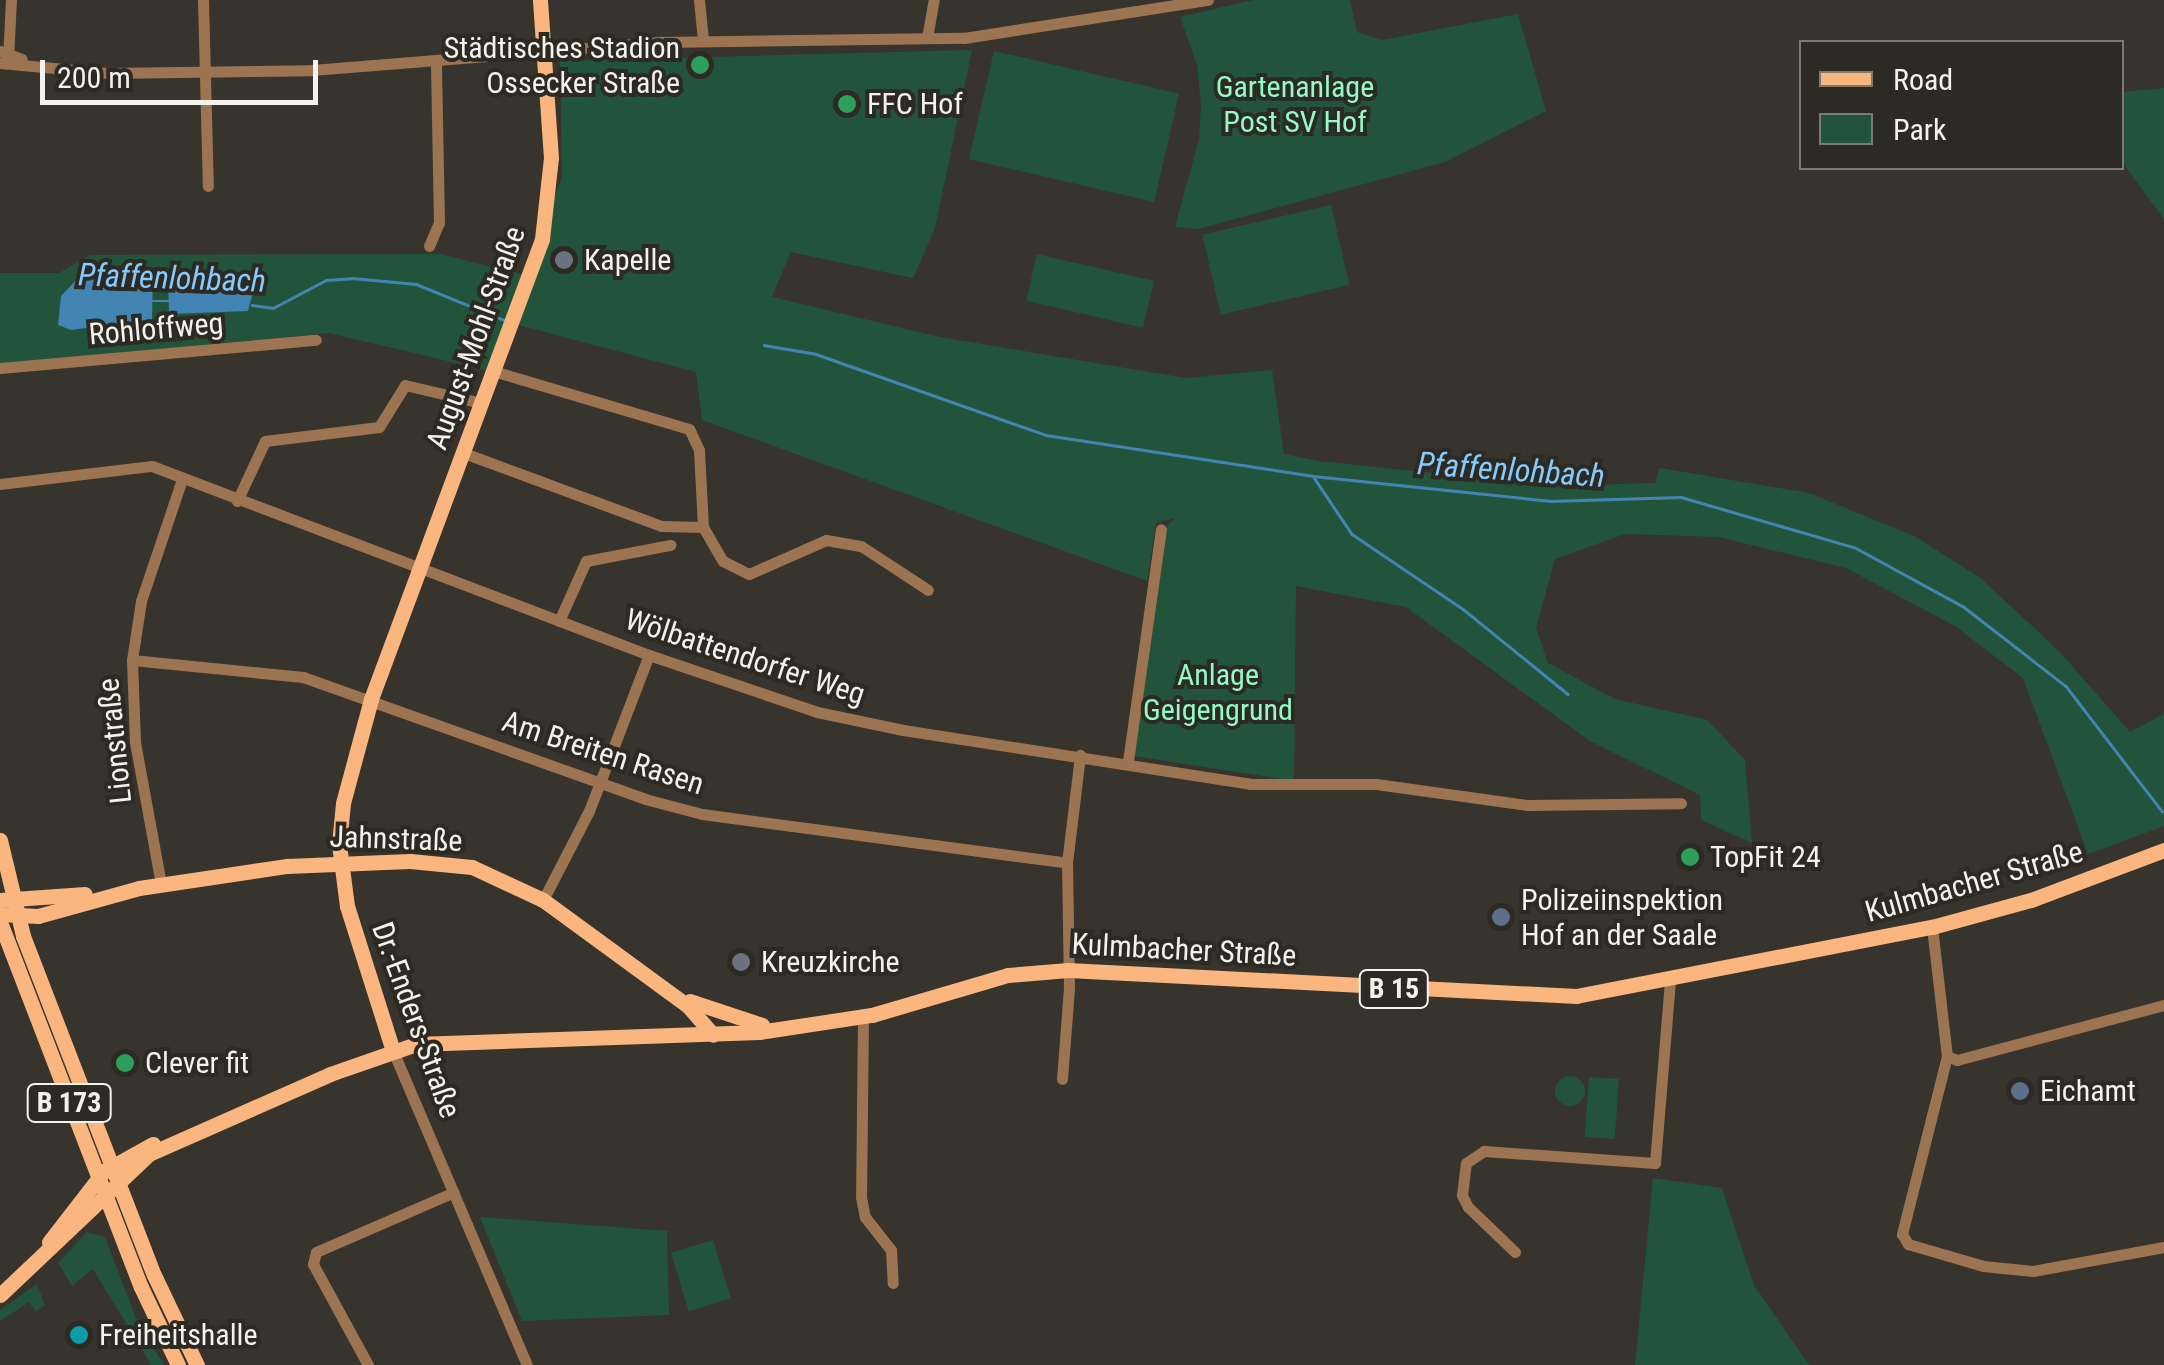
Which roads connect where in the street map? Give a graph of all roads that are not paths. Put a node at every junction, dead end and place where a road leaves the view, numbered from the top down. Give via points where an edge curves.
1 (11, 0) edge
2 (203, 0) edge
3 (540, 0) edge
4 (699, 0) edge
5 (934, 0) edge
6 (1208, 0) edge
7 (1154, 5) edge
8 (927, 38) junction
9 (703, 40) junction
10 (545, 50) junction
11 (4, 58) edge
12 (436, 60) junction
13 (207, 72) junction
14 (208, 186) dead end
15 (429, 246) dead end
16 (316, 340) dead end
17 (0, 368) edge
18 (496, 372) junction
19 (482, 403) junction
20 (464, 453) junction
21 (182, 479) junction
22 (0, 484) edge
23 (237, 501) junction
24 (703, 527) junction
25 (1161, 528) dead end
26 (670, 545) dead end
27 (422, 569) junction
28 (928, 590) dead end
29 (559, 621) junction
30 (649, 654) junction
31 (132, 660) junction
32 (371, 699) junction
33 (1080, 756) junction
34 (1128, 760) junction
35 (600, 782) junction
36 (1681, 803) dead end
37 (0, 840) edge
38 (2164, 850) edge
39 (340, 862) junction
40 (1067, 863) junction
41 (161, 884) junction
42 (543, 900) junction
43 (6, 911) edge
44 (1932, 927) junction
45 (1068, 970) junction
46 (647, 977) junction
47 (1670, 982) junction
48 (2164, 1005) edge
49 (863, 1016) junction
50 (782, 1028) junction
51 (715, 1036) junction
52 (393, 1051) junction
53 (1947, 1056) junction
54 (1062, 1079) dead end
55 (204, 1126) junction
56 (110, 1165) junction
57 (97, 1178) junction
58 (116, 1181) junction
59 (454, 1192) junction
60 (104, 1194) junction
61 (2164, 1247) edge
62 (1515, 1252) dead end
63 (23, 1277) junction
64 (892, 1283) dead end
65 (0, 1295) edge
66 (178, 1365) edge
67 (197, 1365) edge
68 (368, 1365) edge
69 (527, 1365) edge

1 - 11 street
2 - 13 street
3 - 10 main road, August-Mohl-Straße
4 - 9 street
5 - 8 street
6 - 7 street
7 - 8 street
8 - 9 street
9 - 10 street
10 - 12 street
10 - 18 main road, August-Mohl-Straße via 548,215
11 - 13 street via 70,69
12 - 13 street
12 - 15 street via 439,223
13 - 14 street
16 - 17 street, Rohloffweg
18 - 19 main road, August-Mohl-Straße
18 - 24 street via 696,432
19 - 20 main road, August-Mohl-Straße
19 - 23 street via 405,385 378,427 265,440
20 - 24 street via 662,526
20 - 27 main road, August-Mohl-Straße
21 - 22 street, Wölbattendorfer Weg via 152,466
21 - 23 street, Wölbattendorfer Weg
21 - 31 street, Lionstraße via 141,601
23 - 27 street, Wölbattendorfer Weg
24 - 28 street via 723,561 749,574 826,540 861,546
25 - 34 street
26 - 29 street via 586,561
27 - 29 street, Wölbattendorfer Weg
27 - 32 main road, Dr.-Enders-Straße
29 - 30 street, Wölbattendorfer Weg
30 - 33 street, Wölbattendorfer Weg via 817,712
30 - 35 street
31 - 32 street, Am Breiten Rasen via 303,676
31 - 41 street, Lionstraße via 135,742
32 - 35 street, Am Breiten Rasen
32 - 39 main road, Dr.-Enders-Straße via 345,789
33 - 34 street, Wölbattendorfer Weg
33 - 40 street
34 - 36 street, Wölbattendorfer Weg via 1250,784 1376,784 1528,805
35 - 40 street, Am Breiten Rasen via 716,816
35 - 42 street
37 - 43 main road
38 - 44 main road, Kulmbacher Straße / B 15 via 2050,894
39 - 41 main road, Jahnstraße / B 15
39 - 42 main road, Jahnstraße / B 15 via 472,867
39 - 52 main road, Dr.-Enders-Straße via 358,952
40 - 45 street
41 - 43 main road, Jahnstraße / B 15
42 - 46 main road, Jahnstraße / B 15
43 - 56 main road, B 173
43 - 57 main road, B 173
44 - 47 main road, Kulmbacher Straße / B 15
44 - 53 street
45 - 47 main road, Kulmbacher Straße / B 15 via 1520,998
45 - 49 main road, Kulmbacher Straße / B 15 via 960,986
45 - 54 street
46 - 50 main road, B 15 via 716,1014
46 - 51 main road, Jahnstraße / B 15
47 - 62 street via 1655,1163 1484,1152 1466,1164 1462,1195 1468,1207
48 - 53 street via 1957,1060
49 - 50 main road, Kulmbacher Straße / B 15
49 - 64 street via 861,1197 866,1217 891,1250
50 - 51 main road, Kulmbacher Straße / B 15
51 - 52 main road, Kulmbacher Straße via 494,1039
52 - 55 main road, Kulmbacher Straße
52 - 59 street, Dr.-Enders-Straße
53 - 61 street via 1902,1234 1908,1244 1983,1266 2033,1271
55 - 56 main road, Kulmbacher Straße
55 - 58 main road, Kulmbacher Straße via 149,1154
56 - 57 main road, Kulmbacher Straße
56 - 58 main road, B 173
57 - 60 main road, B 173
57 - 63 main road, Kulmbacher Straße
58 - 60 main road, Kulmbacher Straße
58 - 67 main road, B 173
59 - 68 street via 316,1252 313,1264
59 - 69 street, Dr.-Enders-Straße
60 - 63 main road, Kulmbacher Straße
60 - 66 main road, B 173
63 - 65 main road, Kulmbacher Straße

